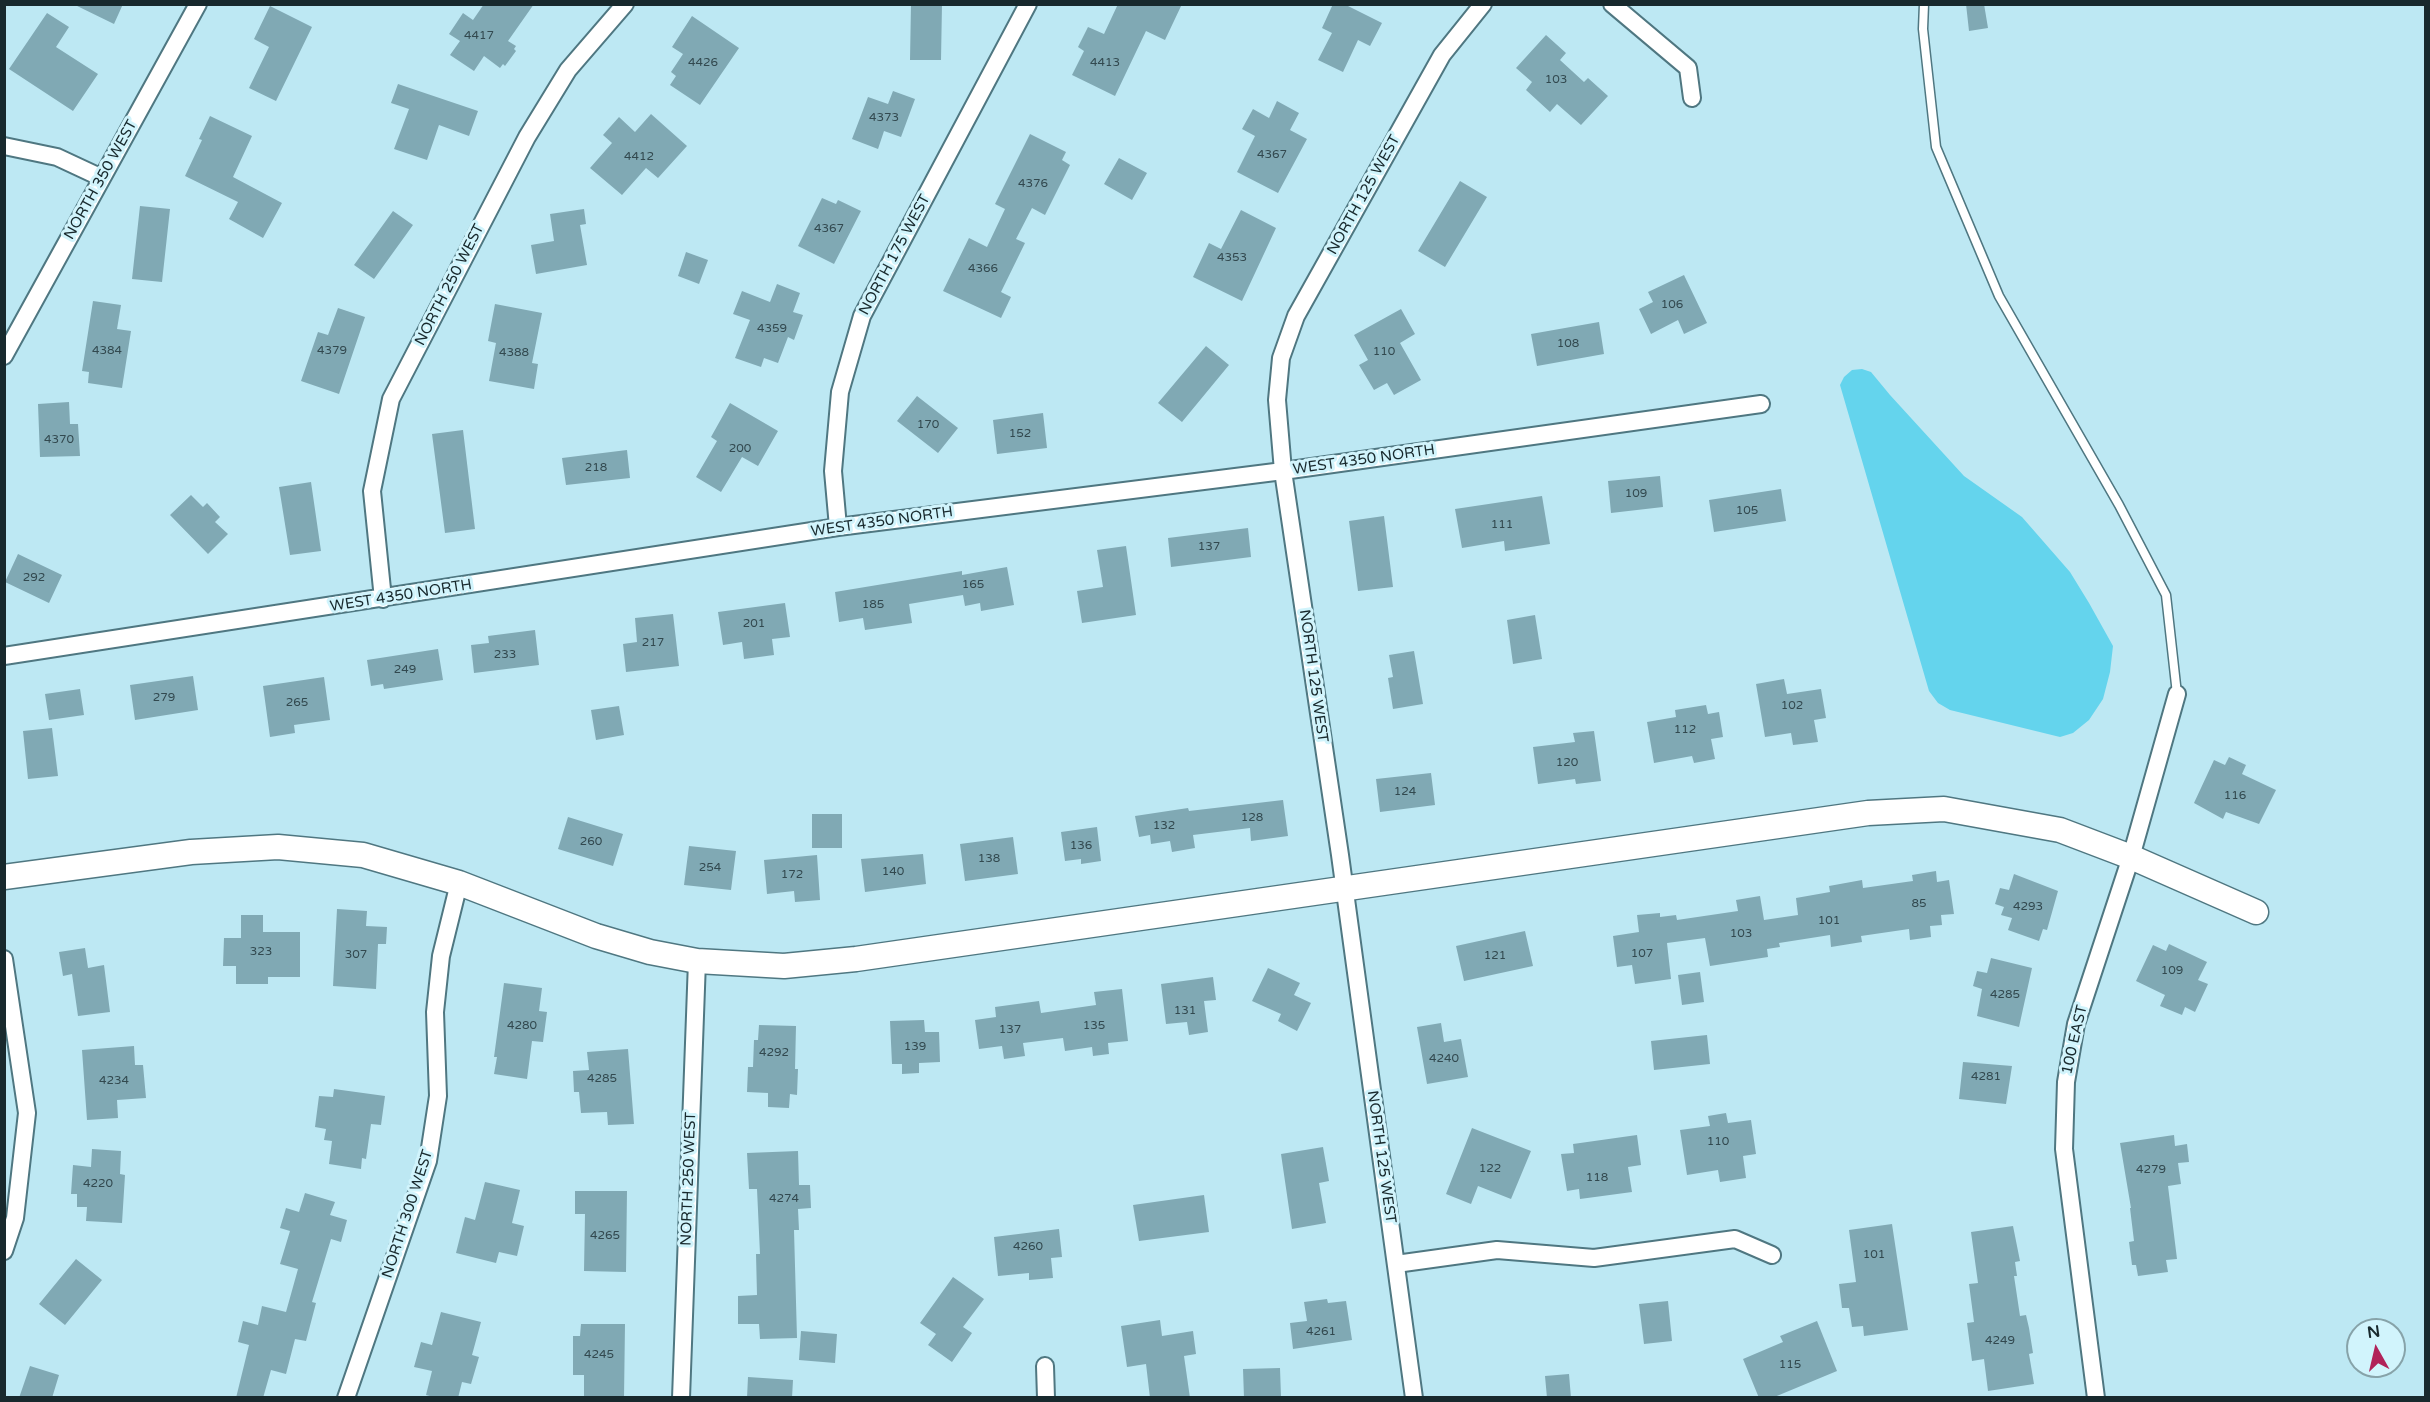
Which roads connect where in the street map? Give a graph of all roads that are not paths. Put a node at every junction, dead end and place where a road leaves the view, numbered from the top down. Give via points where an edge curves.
1 (198, 4) edge
2 (625, 4) edge
3 (1028, 4) edge
4 (1483, 4) edge
5 (1611, 4) edge
6 (1924, 4) edge
7 (1692, 98) dead end
8 (4, 146) edge
9 (102, 178) junction
10 (4, 356) edge
11 (1761, 404) dead end
12 (1283, 471) junction
13 (838, 527) junction
14 (383, 599) junction
15 (4, 656) edge
16 (2177, 694) joint
17 (2131, 857) junction
18 (4, 877) edge
19 (459, 883) junction
20 (1344, 889) junction
21 (2256, 912) dead end
22 (4, 959) edge
23 (697, 961) junction
24 (4, 1251) edge
25 (1772, 1255) dead end
26 (1396, 1264) junction
27 (1045, 1366) dead end
28 (346, 1398) edge
29 (681, 1398) edge
30 (1046, 1398) edge
31 (1414, 1398) edge
32 (2096, 1398) edge

1 - 9 street, NORTH 350 WEST
2 - 14 street, NORTH 250 WEST via 568,70 527,137 391,399 372,491
3 - 13 street, NORTH 175 WEST via 862,316 840,392 833,471
4 - 12 street, NORTH 125 WEST via 1442,56 1296,316 1281,358 1277,400
5 - 7 street via 1688,68
6 - 16 lane via 1923,29 1936,147 1999,296 2166,595
8 - 9 street via 57,157
9 - 10 street, NORTH 350 WEST
11 - 12 street, WEST 4350 NORTH
12 - 13 street, WEST 4350 NORTH
12 - 20 street, NORTH 125 WEST
13 - 14 street, WEST 4350 NORTH
14 - 15 street, WEST 4350 NORTH
16 - 17 street, 100 EAST
17 - 20 street via 2060,830 1944,809 1868,813
17 - 21 street
17 - 32 street, 100 EAST via 2076,1024 2066,1082 2064,1149
18 - 19 street via 190,852 278,847 363,855
19 - 23 street via 596,936
19 - 28 street, NORTH 300 WEST via 441,956 435,1012 438,1096 428,1161
20 - 23 street via 856,959 784,966
20 - 26 street, NORTH 125 WEST
22 - 24 street via 27,1113 15,1218
23 - 29 street, NORTH 250 WEST
25 - 26 street via 1735,1239 1594,1258 1497,1250
26 - 31 street, NORTH 125 WEST
27 - 30 street

